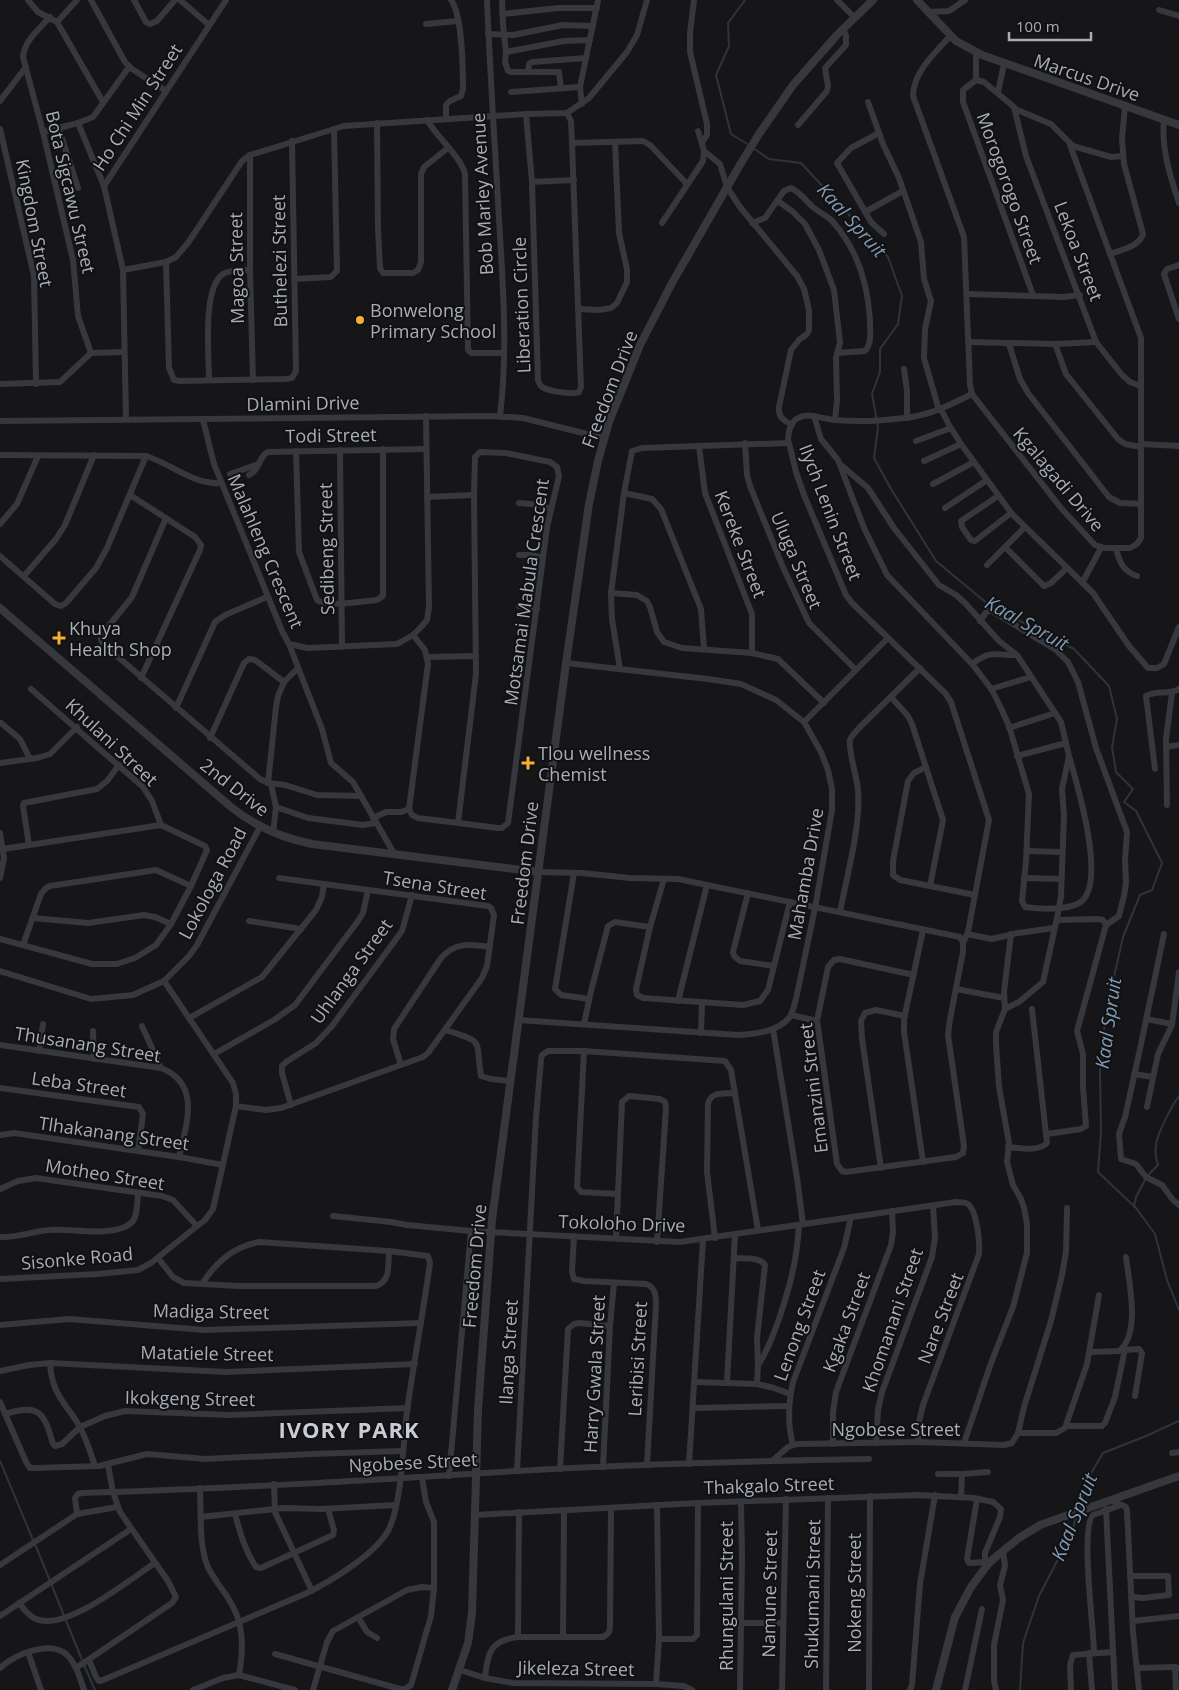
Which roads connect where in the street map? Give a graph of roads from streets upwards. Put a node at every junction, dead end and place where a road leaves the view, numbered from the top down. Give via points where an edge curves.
1 (28, 0) edge
2 (77, 0) edge
3 (91, 0) edge
4 (134, 0) edge
5 (175, 0) edge
6 (180, 0) edge
7 (226, 0) edge
8 (450, 0) edge
9 (487, 0) edge
10 (502, 0) edge
11 (598, 0) edge
12 (647, 0) edge
13 (694, 0) edge
14 (837, 0) edge
15 (873, 0) edge
16 (917, 0) edge
17 (965, 0) edge
18 (597, 8) junction
19 (1159, 10) dead end
20 (928, 12) junction
21 (502, 14) junction
22 (1179, 16) edge
23 (50, 17) junction
24 (855, 18) junction
25 (458, 21) junction
26 (57, 22) junction
27 (426, 24) dead end
28 (209, 25) junction
29 (593, 26) junction
30 (843, 30) junction
31 (488, 34) junction
32 (504, 34) junction
33 (951, 35) junction
34 (590, 40) junction
35 (506, 52) junction
36 (976, 52) junction
37 (586, 58) junction
38 (1004, 64) junction
39 (129, 66) junction
40 (26, 68) junction
41 (528, 72) junction
42 (976, 80) junction
43 (580, 86) junction
44 (561, 88) junction
45 (166, 91) junction
46 (512, 92) dead end
47 (998, 92) junction
48 (0, 101) edge
49 (103, 102) junction
50 (868, 102) dead end
51 (582, 104) junction
52 (1126, 106) junction
53 (1015, 109) junction
54 (567, 113) junction
55 (526, 114) junction
56 (493, 117) junction
57 (427, 120) junction
58 (446, 120) junction
59 (1164, 120) junction
60 (78, 123) junction
61 (377, 123) junction
62 (798, 125) dead end
63 (1179, 125) edge
64 (59, 128) junction
65 (0, 129) edge
66 (334, 129) junction
67 (698, 131) dead end
68 (44, 132) junction
69 (879, 133) junction
70 (292, 141) junction
71 (615, 142) junction
72 (572, 143) junction
73 (702, 143) junction
74 (1070, 144) junction
75 (448, 148) junction
76 (704, 152) junction
77 (250, 155) junction
78 (1123, 156) junction
79 (574, 180) junction
80 (532, 182) junction
81 (687, 184) junction
82 (104, 186) junction
83 (727, 187) junction
84 (78, 188) dead end
85 (903, 191) junction
86 (778, 200) junction
87 (1179, 203) edge
88 (864, 212) junction
89 (662, 223) dead end
90 (752, 223) junction
91 (884, 234) dead end
92 (1110, 254) junction
93 (166, 262) junction
94 (1179, 265) edge
95 (123, 270) junction
96 (250, 270) junction
97 (294, 279) junction
98 (968, 294) junction
99 (1033, 295) junction
100 (1080, 295) junction
101 (579, 309) junction
102 (1179, 319) edge
103 (968, 342) junction
104 (1096, 342) junction
105 (1010, 344) junction
106 (1055, 344) junction
107 (124, 352) junction
108 (91, 353) junction
109 (504, 353) junction
110 (837, 353) junction
111 (904, 369) dead end
112 (210, 380) junction
113 (253, 380) junction
114 (0, 384) edge
115 (36, 384) junction
116 (1141, 386) junction
117 (972, 394) junction
118 (940, 409) junction
119 (426, 416) junction
120 (500, 416) junction
121 (814, 416) junction
122 (907, 418) junction
123 (126, 419) junction
124 (203, 420) junction
125 (835, 420) junction
126 (0, 421) edge
127 (792, 425) junction
128 (951, 428) junction
129 (604, 438) junction
130 (916, 441) dead end
131 (788, 442) junction
132 (745, 443) junction
133 (961, 444) junction
134 (1141, 445) junction
135 (699, 446) junction
136 (1179, 446) edge
137 (384, 449) junction
138 (426, 449) junction
139 (340, 450) junction
140 (296, 451) junction
141 (0, 455) edge
142 (94, 455) junction
143 (38, 456) junction
144 (146, 456) junction
145 (924, 462) dead end
146 (974, 462) junction
147 (259, 464) junction
148 (840, 465) junction
149 (230, 474) dead end
150 (249, 475) dead end
151 (986, 480) junction
152 (222, 483) junction
153 (933, 484) dead end
154 (624, 493) junction
155 (130, 495) junction
156 (474, 495) junction
157 (998, 496) junction
158 (427, 497) junction
159 (519, 503) dead end
160 (1141, 504) junction
161 (945, 508) dead end
162 (551, 509) junction
163 (1012, 513) junction
164 (166, 518) junction
165 (0, 524) edge
166 (1025, 527) junction
167 (1005, 547) junction
168 (1101, 548) junction
169 (1116, 548) junction
170 (519, 555) dead end
171 (0, 556) edge
172 (544, 558) junction
173 (987, 565) dead end
174 (1067, 568) junction
175 (24, 576) junction
176 (1137, 576) dead end
177 (1082, 583) junction
178 (611, 593) junction
179 (268, 597) junction
180 (341, 603) junction
181 (519, 606) dead end
182 (0, 608) edge
183 (537, 609) junction
184 (980, 621) junction
185 (1179, 627) edge
186 (413, 635) junction
187 (888, 638) junction
188 (289, 644) junction
189 (342, 647) junction
190 (704, 649) junction
191 (752, 653) junction
192 (1017, 655) junction
193 (476, 656) junction
194 (427, 657) junction
195 (566, 663) junction
196 (972, 664) junction
197 (298, 668) junction
198 (620, 668) junction
199 (920, 668) junction
200 (856, 670) junction
201 (1031, 677) junction
202 (141, 678) junction
203 (284, 682) junction
204 (31, 689) dead end
205 (991, 689) junction
206 (1179, 689) edge
207 (1172, 692) junction
208 (891, 697) junction
209 (824, 703) junction
210 (176, 708) junction
211 (1055, 713) junction
212 (804, 722) junction
213 (1, 723) edge
214 (77, 727) junction
215 (1009, 728) junction
216 (210, 738) junction
217 (1066, 743) junction
218 (1179, 745) edge
219 (1166, 748) junction
220 (1153, 752) junction
221 (1017, 756) junction
222 (1069, 756) junction
223 (30, 759) junction
224 (0, 764) edge
225 (119, 765) junction
226 (926, 767) junction
227 (1155, 769) dead end
228 (269, 783) junction
229 (361, 796) junction
230 (1168, 805) dead end
231 (276, 807) junction
232 (409, 809) junction
233 (374, 821) junction
234 (458, 823) junction
235 (161, 825) junction
236 (260, 827) junction
237 (0, 833) edge
238 (272, 833) junction
239 (29, 846) junction
240 (3, 848) junction
241 (1027, 852) junction
242 (1062, 852) junction
243 (396, 855) junction
244 (538, 872) junction
245 (574, 873) junction
246 (0, 878) edge
247 (279, 878) dead end
248 (1024, 878) junction
249 (664, 879) junction
250 (1061, 880) junction
251 (324, 884) junction
252 (707, 885) junction
253 (191, 886) junction
254 (930, 886) junction
255 (368, 890) junction
256 (748, 894) junction
257 (412, 895) junction
258 (975, 895) junction
259 (790, 902) junction
260 (815, 908) junction
261 (1059, 908) junction
262 (840, 912) junction
263 (33, 918) junction
264 (1056, 920) junction
265 (249, 922) dead end
266 (171, 924) junction
267 (1106, 925) junction
268 (650, 927) junction
269 (1054, 928) junction
270 (301, 929) junction
271 (923, 930) junction
272 (1011, 934) junction
273 (1164, 934) dead end
274 (0, 939) edge
275 (964, 939) junction
276 (23, 945) junction
277 (490, 947) junction
278 (774, 966) junction
279 (0, 971) edge
280 (1179, 972) edge
281 (914, 974) junction
282 (164, 981) junction
283 (956, 989) junction
284 (1004, 998) junction
285 (589, 999) junction
286 (678, 1001) junction
287 (702, 1003) junction
288 (1177, 1005) edge
289 (1005, 1009) junction
290 (1032, 1009) dead end
291 (791, 1015) junction
292 (905, 1016) junction
293 (189, 1018) junction
294 (1146, 1019) junction
295 (518, 1020) junction
296 (817, 1021) junction
297 (43, 1024) dead end
298 (584, 1024) junction
299 (1172, 1024) junction
300 (142, 1026) dead end
301 (773, 1029) junction
302 (445, 1030) junction
303 (93, 1031) dead end
304 (701, 1033) junction
305 (0, 1045) edge
306 (39, 1051) junction
307 (584, 1052) junction
308 (214, 1054) junction
309 (94, 1059) junction
310 (401, 1065) junction
311 (161, 1068) junction
312 (1134, 1074) junction
313 (1153, 1077) junction
314 (510, 1081) junction
315 (0, 1088) edge
316 (735, 1093) junction
317 (291, 1105) junction
318 (236, 1106) junction
319 (1147, 1107) dead end
320 (1047, 1134) junction
321 (0, 1135) edge
322 (1008, 1147) junction
323 (138, 1151) junction
324 (963, 1153) joint
325 (179, 1157) junction
326 (923, 1162) junction
327 (224, 1165) junction
328 (880, 1168) junction
329 (0, 1189) edge
330 (138, 1194) junction
331 (618, 1194) junction
332 (968, 1204) joint
333 (1179, 1205) edge
334 (933, 1206) junction
335 (1067, 1208) dead end
336 (892, 1211) junction
337 (333, 1216) dead end
338 (851, 1217) junction
339 (801, 1224) junction
340 (197, 1226) junction
341 (758, 1230) junction
342 (471, 1231) junction
343 (491, 1231) junction
344 (530, 1234) junction
345 (735, 1234) junction
346 (574, 1236) junction
347 (0, 1237) edge
348 (616, 1238) junction
349 (715, 1238) junction
350 (703, 1240) junction
351 (657, 1242) junction
352 (389, 1251) junction
353 (158, 1258) junction
354 (734, 1258) junction
355 (1126, 1258) dead end
356 (0, 1279) edge
357 (614, 1283) junction
358 (202, 1284) junction
359 (1099, 1295) dead end
360 (421, 1323) junction
361 (0, 1325) edge
362 (610, 1326) junction
363 (1124, 1350) junction
364 (1090, 1352) junction
365 (50, 1363) junction
366 (415, 1364) junction
367 (758, 1365) junction
368 (0, 1370) edge
369 (694, 1382) junction
370 (727, 1382) junction
371 (757, 1384) junction
372 (790, 1394) junction
373 (1136, 1396) dead end
374 (0, 1402) edge
375 (788, 1406) junction
376 (408, 1408) junction
377 (694, 1408) junction
378 (5, 1414) junction
379 (1067, 1426) junction
380 (80, 1427) junction
381 (1018, 1433) junction
382 (918, 1442) junction
383 (876, 1443) junction
384 (964, 1443) junction
385 (833, 1444) junction
386 (792, 1445) junction
387 (402, 1451) junction
388 (869, 1459) dead end
389 (772, 1461) junction
390 (689, 1464) junction
391 (108, 1465) junction
392 (647, 1465) junction
393 (95, 1466) junction
394 (603, 1467) junction
395 (560, 1469) junction
396 (517, 1471) junction
397 (988, 1472) dead end
398 (476, 1474) junction
399 (938, 1474) dead end
400 (962, 1474) junction
401 (448, 1476) junction
402 (1179, 1476) edge
403 (422, 1478) junction
404 (400, 1479) junction
405 (274, 1484) junction
406 (200, 1488) junction
407 (113, 1492) junction
408 (935, 1495) junction
409 (870, 1496) junction
410 (961, 1497) junction
411 (828, 1498) junction
412 (786, 1499) junction
413 (977, 1499) junction
414 (1110, 1500) junction
415 (740, 1502) junction
416 (698, 1503) junction
417 (396, 1505) junction
418 (657, 1505) junction
419 (1121, 1505) junction
420 (117, 1507) junction
421 (611, 1508) junction
422 (328, 1509) junction
423 (1106, 1509) junction
424 (274, 1510) junction
425 (564, 1510) junction
426 (520, 1512) junction
427 (77, 1514) junction
428 (235, 1514) junction
429 (475, 1515) junction
430 (201, 1517) junction
431 (132, 1529) junction
432 (1003, 1551) junction
433 (294, 1554) junction
434 (155, 1562) junction
435 (987, 1563) junction
436 (0, 1565) edge
437 (1130, 1576) junction
438 (434, 1588) junction
439 (312, 1591) junction
440 (1132, 1597) junction
441 (19, 1603) junction
442 (982, 1609) dead end
443 (0, 1616) edge
444 (1179, 1616) edge
445 (358, 1617) junction
446 (1133, 1620) junction
447 (240, 1621) junction
448 (784, 1622) junction
449 (741, 1623) junction
450 (518, 1637) junction
451 (562, 1637) junction
452 (377, 1638) dead end
453 (659, 1639) junction
454 (28, 1652) junction
455 (1113, 1652) junction
456 (1091, 1653) junction
457 (275, 1654) dead end
458 (89, 1660) junction
459 (320, 1666) junction
460 (0, 1668) edge
461 (76, 1668) junction
462 (1138, 1668) junction
463 (1177, 1668) edge
464 (460, 1670) junction
465 (240, 1675) junction
466 (485, 1678) junction
467 (656, 1684) junction
468 (41, 1690) edge
469 (84, 1690) edge
470 (193, 1690) edge
471 (295, 1690) edge
472 (313, 1690) edge
473 (452, 1690) edge
474 (692, 1690) edge
475 (740, 1690) edge
476 (782, 1690) edge
477 (826, 1690) edge
478 (869, 1690) edge
479 (910, 1690) edge
480 (936, 1690) edge
481 (965, 1690) edge
482 (996, 1690) edge
483 (1071, 1690) edge
484 (1092, 1690) edge
485 (1115, 1690) edge
486 (1139, 1690) edge
487 (1176, 1690) edge

1 - 23 street via 35,10
2 - 26 street
3 - 39 street
4 - 5 street via 150,24 157,21
6 - 28 street
7 - 28 street, Ho Chi Min Street
8 - 25 street via 456,7
9 - 31 street, Bob Marley Avenue
10 - 21 street
11 - 18 street
12 - 51 street via 634,43
13 - 73 street via 689,42 707,124 707,136
14 - 24 street
15 - 24 street, Freedom Drive
16 - 20 street, Marcus Drive
17 - 20 street via 949,11
18 - 21 street
18 - 29 street
19 - 22 street
20 - 33 street, Marcus Drive
21 - 32 street
23 - 26 street
23 - 40 street, Bota Sigcawu Street via 25,47
24 - 30 street, Freedom Drive
25 - 27 street
25 - 58 street via 462,93 446,105
26 - 49 street
28 - 45 street, Ho Chi Min Street
29 - 32 street via 563,25
29 - 34 street
30 - 62 street via 846,45 825,68 826,91
30 - 83 street, Freedom Drive via 793,86
31 - 32 street
31 - 56 street, Bob Marley Avenue
32 - 35 street
33 - 36 street, Marcus Drive
33 - 98 street via 921,72 913,96 964,237
34 - 35 street via 564,41
34 - 37 street
35 - 41 street via 508,71
36 - 38 street, Marcus Drive
36 - 42 street
37 - 41 street via 532,62
37 - 43 street
38 - 47 street
38 - 52 street, Marcus Drive
39 - 45 street
39 - 49 street
40 - 48 street
40 - 68 street, Bota Sigcawu Street
41 - 44 street via 559,72
42 - 47 street via 982,80
42 - 99 street, Morogorogo Street via 963,90 964,106
43 - 44 street
43 - 51 street
44 - 46 street
45 - 82 street, Ho Chi Min Street
47 - 53 street
49 - 60 street via 93,117
50 - 69 street
51 - 54 street
52 - 59 street, Marcus Drive
52 - 78 street
53 - 74 street via 1051,124
53 - 100 street, Lekoa Street via 1026,156
54 - 55 street
54 - 72 street, Liberation Circle via 571,121
55 - 56 street
55 - 80 street, Liberation Circle
56 - 58 street
56 - 109 street, Bob Marley Avenue
57 - 58 street
57 - 61 street
57 - 75 street
59 - 63 street, Marcus Drive
59 - 87 street via 1164,152
60 - 64 street
60 - 82 street
61 - 66 street
61 - 75 street via 378,229 383,273 413,273 420,267 422,173 424,166
64 - 68 street
64 - 84 street
65 - 115 street, Kingdom Street via 34,276
66 - 70 street
66 - 97 street via 337,271 331,277
67 - 73 street
68 - 108 street, Bota Sigcawu Street via 73,260 78,316
69 - 85 street
69 - 88 street via 851,148 837,161
70 - 77 street
70 - 97 street, Buthelezi Street
71 - 72 street
71 - 81 street via 646,142
71 - 101 street via 619,233 627,282 611,308
72 - 79 street, Liberation Circle
73 - 76 street
74 - 78 street via 1111,156
74 - 92 street, Kgalagadi Drive
75 - 109 street via 465,174 468,350 472,353
76 - 81 street via 703,161
76 - 83 street via 720,164
77 - 93 street via 237,168 181,252
77 - 96 street, Magoa Street
78 - 92 street via 1143,236 1137,243
79 - 80 street
79 - 101 street, Liberation Circle
80 - 101 street, Liberation Circle via 538,380 545,388 574,394 580,390
81 - 89 street
82 - 95 street, Ho Chi Min Street
83 - 90 street
83 - 129 street, Freedom Drive via 660,304 637,352
85 - 88 street
85 - 118 street via 920,240 924,279 931,301 924,355
86 - 90 street via 764,218
86 - 110 street via 805,224 830,275 840,333
86 - 110 street via 784,191 791,188 830,219 861,270 868,301 868,347 862,352
88 - 91 street
90 - 127 street via 801,282 809,310 808,333 791,350 779,407 781,418
92 - 116 street, Kgalagadi Drive via 1141,338
93 - 95 street
93 - 112 street via 170,373 177,381
94 - 102 street via 1164,274
95 - 107 street, Ho Chi Min Street
96 - 112 street via 228,271 214,284 209,308
96 - 113 street, Magoa Street
97 - 113 street, Buthelezi Street via 294,376 290,379
98 - 99 street
98 - 103 street
99 - 100 street
100 - 104 street, Lekoa Street
103 - 105 street
103 - 117 street
104 - 106 street
104 - 116 street, Lekoa Street via 1122,375
105 - 106 street
105 - 160 street via 1020,379 1028,393 1109,497 1120,503
106 - 134 street via 1066,374 1118,439 1125,444
107 - 108 street
107 - 123 street, Ho Chi Min Street
108 - 115 street via 63,381
109 - 120 street, Bob Marley Avenue
110 - 125 street
111 - 122 street
112 - 113 street
114 - 115 street
116 - 134 street, Kgalagadi Drive
117 - 118 street
117 - 168 street, Kgalagadi Drive via 1061,508
118 - 122 street
118 - 128 street
119 - 120 street, Dlamini Drive
119 - 124 street, Dlamini Drive
119 - 138 street
120 - 129 street, Dlamini Drive
121 - 125 street
121 - 127 street via 798,418
121 - 148 street via 821,439
122 - 125 street
123 - 124 street, Dlamini Drive
123 - 126 street, Dlamini Drive
124 - 152 street, Malahleng Crescent via 211,457
127 - 131 street
128 - 130 street
128 - 133 street
129 - 195 street, Freedom Drive via 589,504
131 - 132 street, Ilych Lenin Street
131 - 187 street, Ilych Lenin Street via 804,495 844,591
132 - 135 street, Ilych Lenin Street
132 - 200 street, Uluga Street via 750,486 808,622
133 - 145 street
133 - 146 street
134 - 136 street
134 - 160 street, Kgalagadi Drive
135 - 154 street, Ilych Lenin Street via 635,449 631,453
135 - 191 street, Kereke Street via 704,493 752,614
137 - 138 street, Todi Street
137 - 139 street, Todi Street
137 - 180 street via 383,596 377,600
138 - 158 street
139 - 140 street, Todi Street
139 - 180 street, Sedibeng Street
140 - 147 street, Todi Street via 265,452
140 - 180 street via 300,558 319,602
141 - 143 street
142 - 143 street
142 - 144 street
142 - 175 street via 65,525
143 - 165 street via 21,498
144 - 152 street via 194,479
144 - 155 street
146 - 151 street
146 - 153 street
147 - 149 street
147 - 150 street, Todi Street
148 - 184 street via 868,488 939,586 961,599
148 - 196 street via 864,528 887,575
151 - 157 street
151 - 161 street
152 - 179 street, Malahleng Crescent
154 - 178 street, Ilych Lenin Street
154 - 190 street via 652,499 659,506 701,608
155 - 164 street
155 - 175 street via 99,563 64,604 55,604
156 - 158 street
156 - 162 street, Motsamai Mabula Crescent via 476,454 486,451 506,453 550,462 557,467 559,476
156 - 193 street, Motsamai Mabula Crescent
157 - 163 street
157 - 163 street via 961,521 971,540 979,538
158 - 186 street via 428,612 424,624
159 - 162 street
160 - 169 street, Kgalagadi Drive via 1140,540 1132,548
162 - 172 street, Motsamai Mabula Crescent
163 - 166 street
164 - 202 street via 198,539 201,547
164 - 202 street via 132,597 103,633 102,642
166 - 167 street
166 - 174 street
167 - 173 street
167 - 174 street via 1044,586
168 - 169 street, Kgalagadi Drive
168 - 177 street
169 - 176 street via 1123,568
170 - 172 street
171 - 175 street
172 - 183 street, Motsamai Mabula Crescent
174 - 177 street
177 - 185 street via 1097,598 1148,668 1164,664
178 - 190 street via 637,595 647,602 657,632 664,642 682,648
178 - 198 street, Ilych Lenin Street
179 - 188 street, Malahleng Crescent
179 - 210 street via 226,614 215,622
180 - 189 street, Sedibeng Street
181 - 183 street
182 - 236 street, 2nd Drive via 231,807
183 - 234 street, Motsamai Mabula Crescent via 508,823 498,828
184 - 192 street
184 - 267 street via 992,611 1056,650 1075,675 1098,755 1127,832 1124,896 1119,916
186 - 189 street, Malahleng Crescent via 393,645
186 - 194 street
187 - 199 street, Ilych Lenin Street
187 - 200 street
188 - 189 street, Malahleng Crescent via 308,648
188 - 197 street
190 - 191 street
191 - 209 street via 780,660
192 - 196 street via 991,654
192 - 201 street
193 - 194 street
193 - 234 street, Motsamai Mabula Crescent via 476,682
194 - 232 street
195 - 198 street, Mahamba Drive
195 - 244 street, Freedom Drive
196 - 205 street
197 - 203 street
197 - 229 street via 332,763
198 - 212 street, Mahamba Drive via 741,684 776,700
199 - 208 street
199 - 258 street, Ilych Lenin Street via 949,699 988,814 989,824
200 - 209 street
201 - 205 street
201 - 211 street
202 - 210 street
203 - 216 street via 255,660 247,660
203 - 228 street via 276,707
204 - 214 street, Khulani Street
205 - 215 street
206 - 207 street
207 - 219 street
207 - 220 street via 1146,696
208 - 226 street via 909,718
208 - 262 street via 850,742 858,798
209 - 212 street
210 - 216 street
211 - 215 street
211 - 217 street via 1061,722
212 - 260 street, Mahamba Drive via 826,762 832,794 832,817
213 - 223 street via 20,739
214 - 223 street via 50,754
214 - 225 street, Khulani Street
215 - 221 street
216 - 228 street via 255,776
217 - 221 street
217 - 222 street
218 - 219 street
219 - 220 street
219 - 230 street
220 - 227 street
221 - 241 street via 1029,794
222 - 242 street via 1062,785
222 - 261 street via 1087,826 1092,873 1082,900
223 - 224 street
225 - 235 street, Khulani Street via 149,794
225 - 239 street via 97,788 24,803
226 - 254 street via 943,822
226 - 254 street via 914,773 908,781 892,872 899,880
228 - 229 street via 317,795
228 - 231 street
229 - 233 street
231 - 233 street via 308,818 364,825
231 - 238 street
232 - 233 street via 386,812
232 - 234 street via 418,818
233 - 243 street
235 - 239 street
235 - 253 street via 205,846 206,852
236 - 238 street, 2nd Drive
236 - 282 street, Lokologa Road via 197,945
237 - 240 street
238 - 243 street, 2nd Drive via 312,844
239 - 240 street
240 - 246 street
241 - 242 street
241 - 248 street
242 - 250 street
243 - 244 street, 2nd Drive
244 - 245 street
244 - 295 street, Freedom Drive
245 - 249 street
245 - 285 street via 555,989 561,995
247 - 251 street, Tsena Street
248 - 250 street
248 - 261 street via 1022,901 1025,907
249 - 252 street
249 - 268 street
250 - 261 street
251 - 255 street, Tsena Street
251 - 270 street via 319,905
252 - 256 street
252 - 286 street
253 - 263 street via 156,870 50,886 43,890
253 - 266 street
254 - 258 street
255 - 257 street, Tsena Street
255 - 308 street via 358,921 295,1006
256 - 259 street
256 - 278 street via 734,956 740,961
257 - 277 street, Tsena Street via 490,907 494,915
257 - 317 street, Uhlanga Street via 402,931 332,1026 316,1043 282,1066
258 - 275 street, Ilych Lenin Street
259 - 260 street
259 - 278 street
260 - 262 street
260 - 291 street, Mahamba Drive
261 - 264 street
262 - 271 street
263 - 266 street via 88,923 144,915
263 - 276 street
264 - 267 street via 1097,919
264 - 269 street
265 - 270 street
266 - 276 street via 149,950 117,964 92,964
267 - 320 street via 1078,1028 1083,1054 1086,1126
268 - 285 street via 615,922 608,926
268 - 286 street via 637,995
269 - 272 street
269 - 289 street via 1043,982
270 - 293 street via 262,977
271 - 275 street
271 - 281 street
272 - 275 street via 991,939
272 - 284 street
273 - 294 street
274 - 276 street
275 - 283 street, Ilych Lenin Street
277 - 302 street, Tsena Street via 482,978
277 - 310 street via 463,945 441,958 394,1029 393,1040
278 - 287 street via 768,990 760,1001 743,1005
279 - 282 street, Lokologa Road via 91,999 132,995
280 - 288 street
281 - 292 street
281 - 296 street, Emanzini Street via 834,960 828,967
282 - 293 street, Sisonke Road
283 - 284 street
283 - 324 street, Ilych Lenin Street via 948,1035
284 - 289 street
285 - 298 street
286 - 287 street
287 - 304 street
288 - 299 street
289 - 322 street via 995,1036
290 - 320 street
291 - 296 street
291 - 301 street
292 - 326 street via 904,1038
292 - 328 street via 871,1011 863,1014 861,1021
293 - 308 street, Sisonke Road
294 - 299 street
294 - 312 street
295 - 298 street
295 - 314 street, Freedom Drive
296 - 328 street, Emanzini Street via 837,1164 846,1172
297 - 306 street
298 - 304 street
299 - 313 street via 1158,1054
300 - 311 street
301 - 304 street via 747,1034
301 - 339 street via 797,1178
302 - 310 street, Tsena Street via 428,1053
302 - 314 street via 477,1043 481,1076
303 - 309 street
305 - 306 street, Thusanang Street
306 - 309 street, Thusanang Street
307 - 316 street, Ilanga Street via 725,1060 731,1070
307 - 331 street via 577,1188 581,1192
307 - 344 street, Ilanga Street via 548,1051 542,1056
308 - 318 street, Sisonke Road via 232,1083
309 - 311 street, Thusanang Street
310 - 317 street, Tsena Street
311 - 325 street, Thusanang Street via 180,1082 189,1100
312 - 313 street
312 - 333 street via 1119,1134 1120,1158 1136,1164 1146,1176 1162,1185
313 - 319 street
314 - 343 street, Freedom Drive
315 - 323 street, Leba Street via 138,1107 143,1114
316 - 341 street
316 - 349 street via 713,1095 708,1104 707,1172
317 - 318 street, Tsena Street via 266,1110
318 - 327 street, Sisonke Road
320 - 322 street via 1045,1145
321 - 323 street, Tlhakanang Street via 14,1133
322 - 384 street via 1012,1180 1027,1224 1027,1253 1013,1308
323 - 325 street, Tlhakanang Street
324 - 326 street, Emanzini Street
325 - 327 street, Tlhakanang Street
326 - 328 street, Emanzini Street
327 - 340 street, Sisonke Road via 213,1209
329 - 330 street, Motheo Street via 36,1178
330 - 340 street, Motheo Street via 169,1198
330 - 347 street via 135,1218 120,1229 50,1230
331 - 348 street
331 - 351 street via 622,1102 629,1096 663,1100 666,1108
332 - 334 street, Tokoloho Drive via 956,1202
332 - 382 street, Nare Street via 978,1229 979,1254 923,1405
334 - 336 street, Tokoloho Drive
334 - 383 street, Khomanani Street via 935,1238 932,1257 882,1392
335 - 381 street via 1066,1252 1055,1307
336 - 338 street, Tokoloho Drive
336 - 385 street, Kgaka Street via 891,1245 834,1402
337 - 342 street, Tokoloho Drive
338 - 339 street, Tokoloho Drive
338 - 372 street, Lenong Street via 844,1248
339 - 341 street, Tokoloho Drive
339 - 367 street via 791,1282 769,1347
340 - 353 street, Sisonke Road
341 - 345 street, Tokoloho Drive
342 - 343 street, Tokoloho Drive
342 - 401 street
343 - 344 street, Tokoloho Drive
343 - 398 street, Freedom Drive
344 - 346 street, Tokoloho Drive
344 - 396 street, Ilanga Street
345 - 349 street, Tokoloho Drive
345 - 354 street
346 - 348 street, Tokoloho Drive
346 - 357 street, Leribisi Street via 574,1278
348 - 351 street, Tokoloho Drive
349 - 350 street, Tokoloho Drive
350 - 351 street, Tokoloho Drive
350 - 369 street
352 - 358 street via 259,1242 242,1246 227,1255
352 - 358 street via 386,1280 376,1286
352 - 360 street via 429,1258
353 - 356 street, Sisonke Road via 145,1267 129,1271
353 - 358 street via 177,1280
354 - 367 street via 757,1259 765,1265 757,1338
354 - 370 street
355 - 363 street via 1132,1321
357 - 362 street, Harry Gwala Street
357 - 392 street, Leribisi Street via 646,1284 655,1292
359 - 364 street
360 - 361 street, Madiga Street via 204,1330 69,1319
360 - 366 street
362 - 394 street, Harry Gwala Street
362 - 395 street via 574,1324 568,1329
363 - 364 street
363 - 373 street via 1139,1349 1142,1353
363 - 379 street via 1115,1397 1104,1425
364 - 379 street
365 - 366 street, Matatiele Street via 226,1372
365 - 368 street, Matatiele Street
365 - 380 street via 55,1390
366 - 376 street
367 - 371 street
369 - 370 street
369 - 377 street
370 - 371 street
371 - 372 street
372 - 375 street, Lenong Street
374 - 378 street
375 - 377 street
375 - 386 street, Lenong Street
376 - 380 street, Ikokgeng Street via 230,1415 125,1411
376 - 387 street
377 - 390 street
378 - 380 street, Ikokgeng Street via 23,1409 37,1412 47,1423 55,1446 62,1444
378 - 393 street via 30,1468
379 - 381 street via 1056,1433
380 - 393 street
381 - 384 street, Ngobese Street via 1007,1445
382 - 383 street, Ngobese Street
382 - 384 street, Ngobese Street
383 - 385 street, Ngobese Street
385 - 386 street, Ngobese Street
386 - 389 street
387 - 391 street via 205,1459 147,1454
387 - 404 street
388 - 389 street, Ngobese Street
389 - 390 street, Ngobese Street
390 - 392 street, Ngobese Street
391 - 393 street
391 - 407 street
392 - 394 street, Ngobese Street
394 - 395 street, Ngobese Street
395 - 396 street, Ngobese Street
396 - 398 street, Ngobese Street
397 - 400 street
398 - 401 street, Ngobese Street
398 - 429 street, Freedom Drive
399 - 400 street
400 - 410 street
401 - 403 street, Ngobese Street
402 - 414 street
403 - 404 street, Ngobese Street
403 - 438 street via 434,1528
404 - 405 street, Ngobese Street
404 - 417 street
405 - 406 street, Ngobese Street
405 - 424 street
406 - 407 street, Ngobese Street
406 - 430 street
407 - 420 street
407 - 427 street, Ngobese Street via 78,1494 75,1498
408 - 409 street, Thakgalo Street
408 - 410 street, Thakgalo Street
408 - 479 street via 920,1584
409 - 411 street, Thakgalo Street
409 - 478 street, Nokeng Street
410 - 413 street, Thakgalo Street
411 - 412 street, Thakgalo Street
411 - 477 street, Shukumani Street
412 - 415 street, Thakgalo Street
412 - 448 street, Namune Street
413 - 435 street via 967,1559 974,1564
413 - 435 street, Thakgalo Street via 997,1504 1002,1512 985,1553
414 - 419 street
414 - 432 street via 1030,1531
415 - 416 street, Thakgalo Street
415 - 449 street, Rhungulani Street
416 - 418 street, Thakgalo Street
416 - 453 street via 697,1635 693,1639
417 - 422 street
417 - 439 street via 381,1540 349,1567
418 - 421 street, Thakgalo Street
418 - 453 street
419 - 423 street
419 - 437 street via 1127,1511
420 - 427 street
420 - 431 street
421 - 425 street, Thakgalo Street
421 - 451 street via 610,1626 607,1635
422 - 424 street
422 - 433 street via 334,1534
423 - 455 street
423 - 456 street via 1090,1518 1088,1529
424 - 428 street
424 - 433 street
425 - 426 street, Thakgalo Street
425 - 451 street
426 - 429 street, Thakgalo Street
426 - 450 street
427 - 436 street
428 - 430 street
428 - 433 street via 244,1544 256,1567 261,1568
429 - 464 street, Freedom Drive via 472,1613
430 - 447 street via 207,1566
431 - 434 street
431 - 441 street
432 - 435 street
432 - 482 street via 1002,1600 994,1645
433 - 439 street
434 - 441 street via 92,1605 70,1616 40,1620 31,1616
434 - 458 street via 176,1595 175,1600
435 - 480 street via 956,1617
437 - 440 street
437 - 440 street via 1168,1576 1169,1595
438 - 445 street via 407,1590
438 - 459 street via 431,1616 408,1687 400,1689
439 - 447 street
440 - 446 street
441 - 443 street
442 - 481 street
444 - 446 street
445 - 452 street via 367,1632
445 - 459 street via 329,1636
446 - 462 street
447 - 458 street via 104,1680 96,1677
447 - 465 street via 243,1648
448 - 449 street
448 - 476 street, Namune Street
449 - 475 street, Rhungulani Street
450 - 451 street
450 - 466 street via 505,1639 492,1649 486,1663
453 - 467 street
454 - 460 street
454 - 461 street via 39,1649 62,1652
454 - 468 street
455 - 456 street
455 - 485 street
456 - 483 street via 1071,1657
456 - 484 street
457 - 459 street
458 - 461 street
459 - 472 street
461 - 469 street
462 - 463 street
462 - 486 street
463 - 487 street
464 - 466 street, Jikeleza Street
464 - 473 street, Freedom Drive
465 - 470 street via 222,1678
465 - 471 street
466 - 467 street, Jikeleza Street via 513,1683
467 - 474 street, Jikeleza Street via 684,1686

